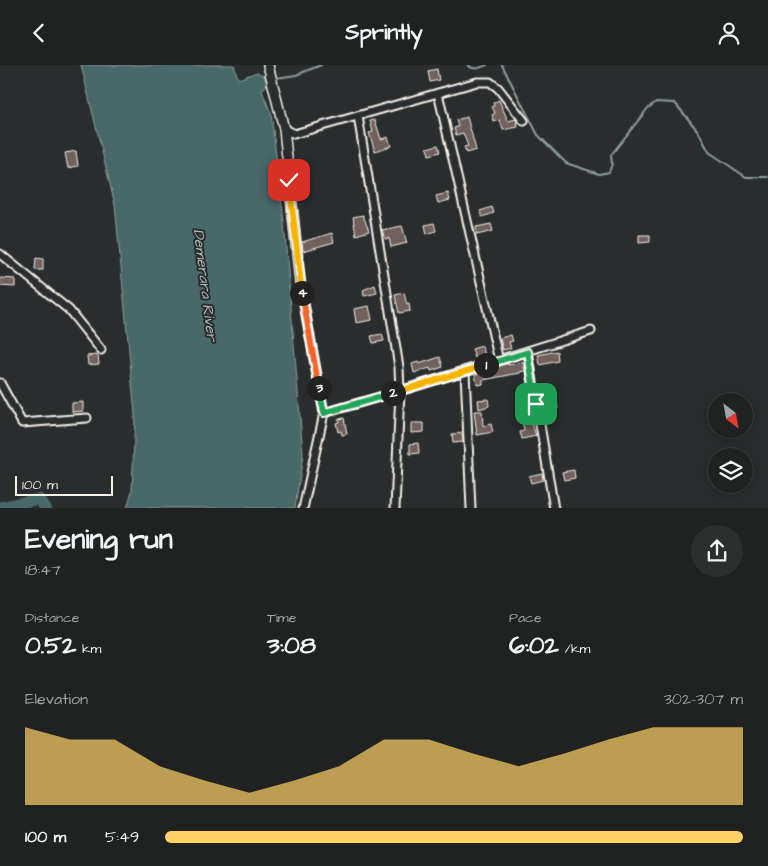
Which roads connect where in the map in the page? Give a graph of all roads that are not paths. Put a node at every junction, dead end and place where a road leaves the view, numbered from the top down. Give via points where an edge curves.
1 (269, 70) edge
2 (438, 93) junction
3 (358, 115) junction
4 (524, 121) dead end
5 (284, 129) junction
6 (0, 254) edge
7 (300, 281) joint
8 (591, 331) dead end
9 (101, 350) dead end
10 (528, 352) junction
11 (499, 361) junction
12 (465, 371) junction
13 (0, 383) edge
14 (400, 391) junction
15 (324, 413) junction
16 (87, 418) dead end
17 (303, 508) edge
18 (395, 508) edge
19 (471, 508) edge
20 (554, 508) edge

1 - 5 street
2 - 3 street
2 - 4 street via 477,82 490,82
2 - 11 street
3 - 5 street via 294,134
3 - 14 street via 399,367
5 - 7 street
6 - 9 street via 69,311
7 - 15 street
8 - 10 street
10 - 11 street
10 - 20 street
11 - 12 street
12 - 14 street
12 - 19 street
13 - 16 street via 22,423
14 - 15 street
14 - 18 street
15 - 17 street

